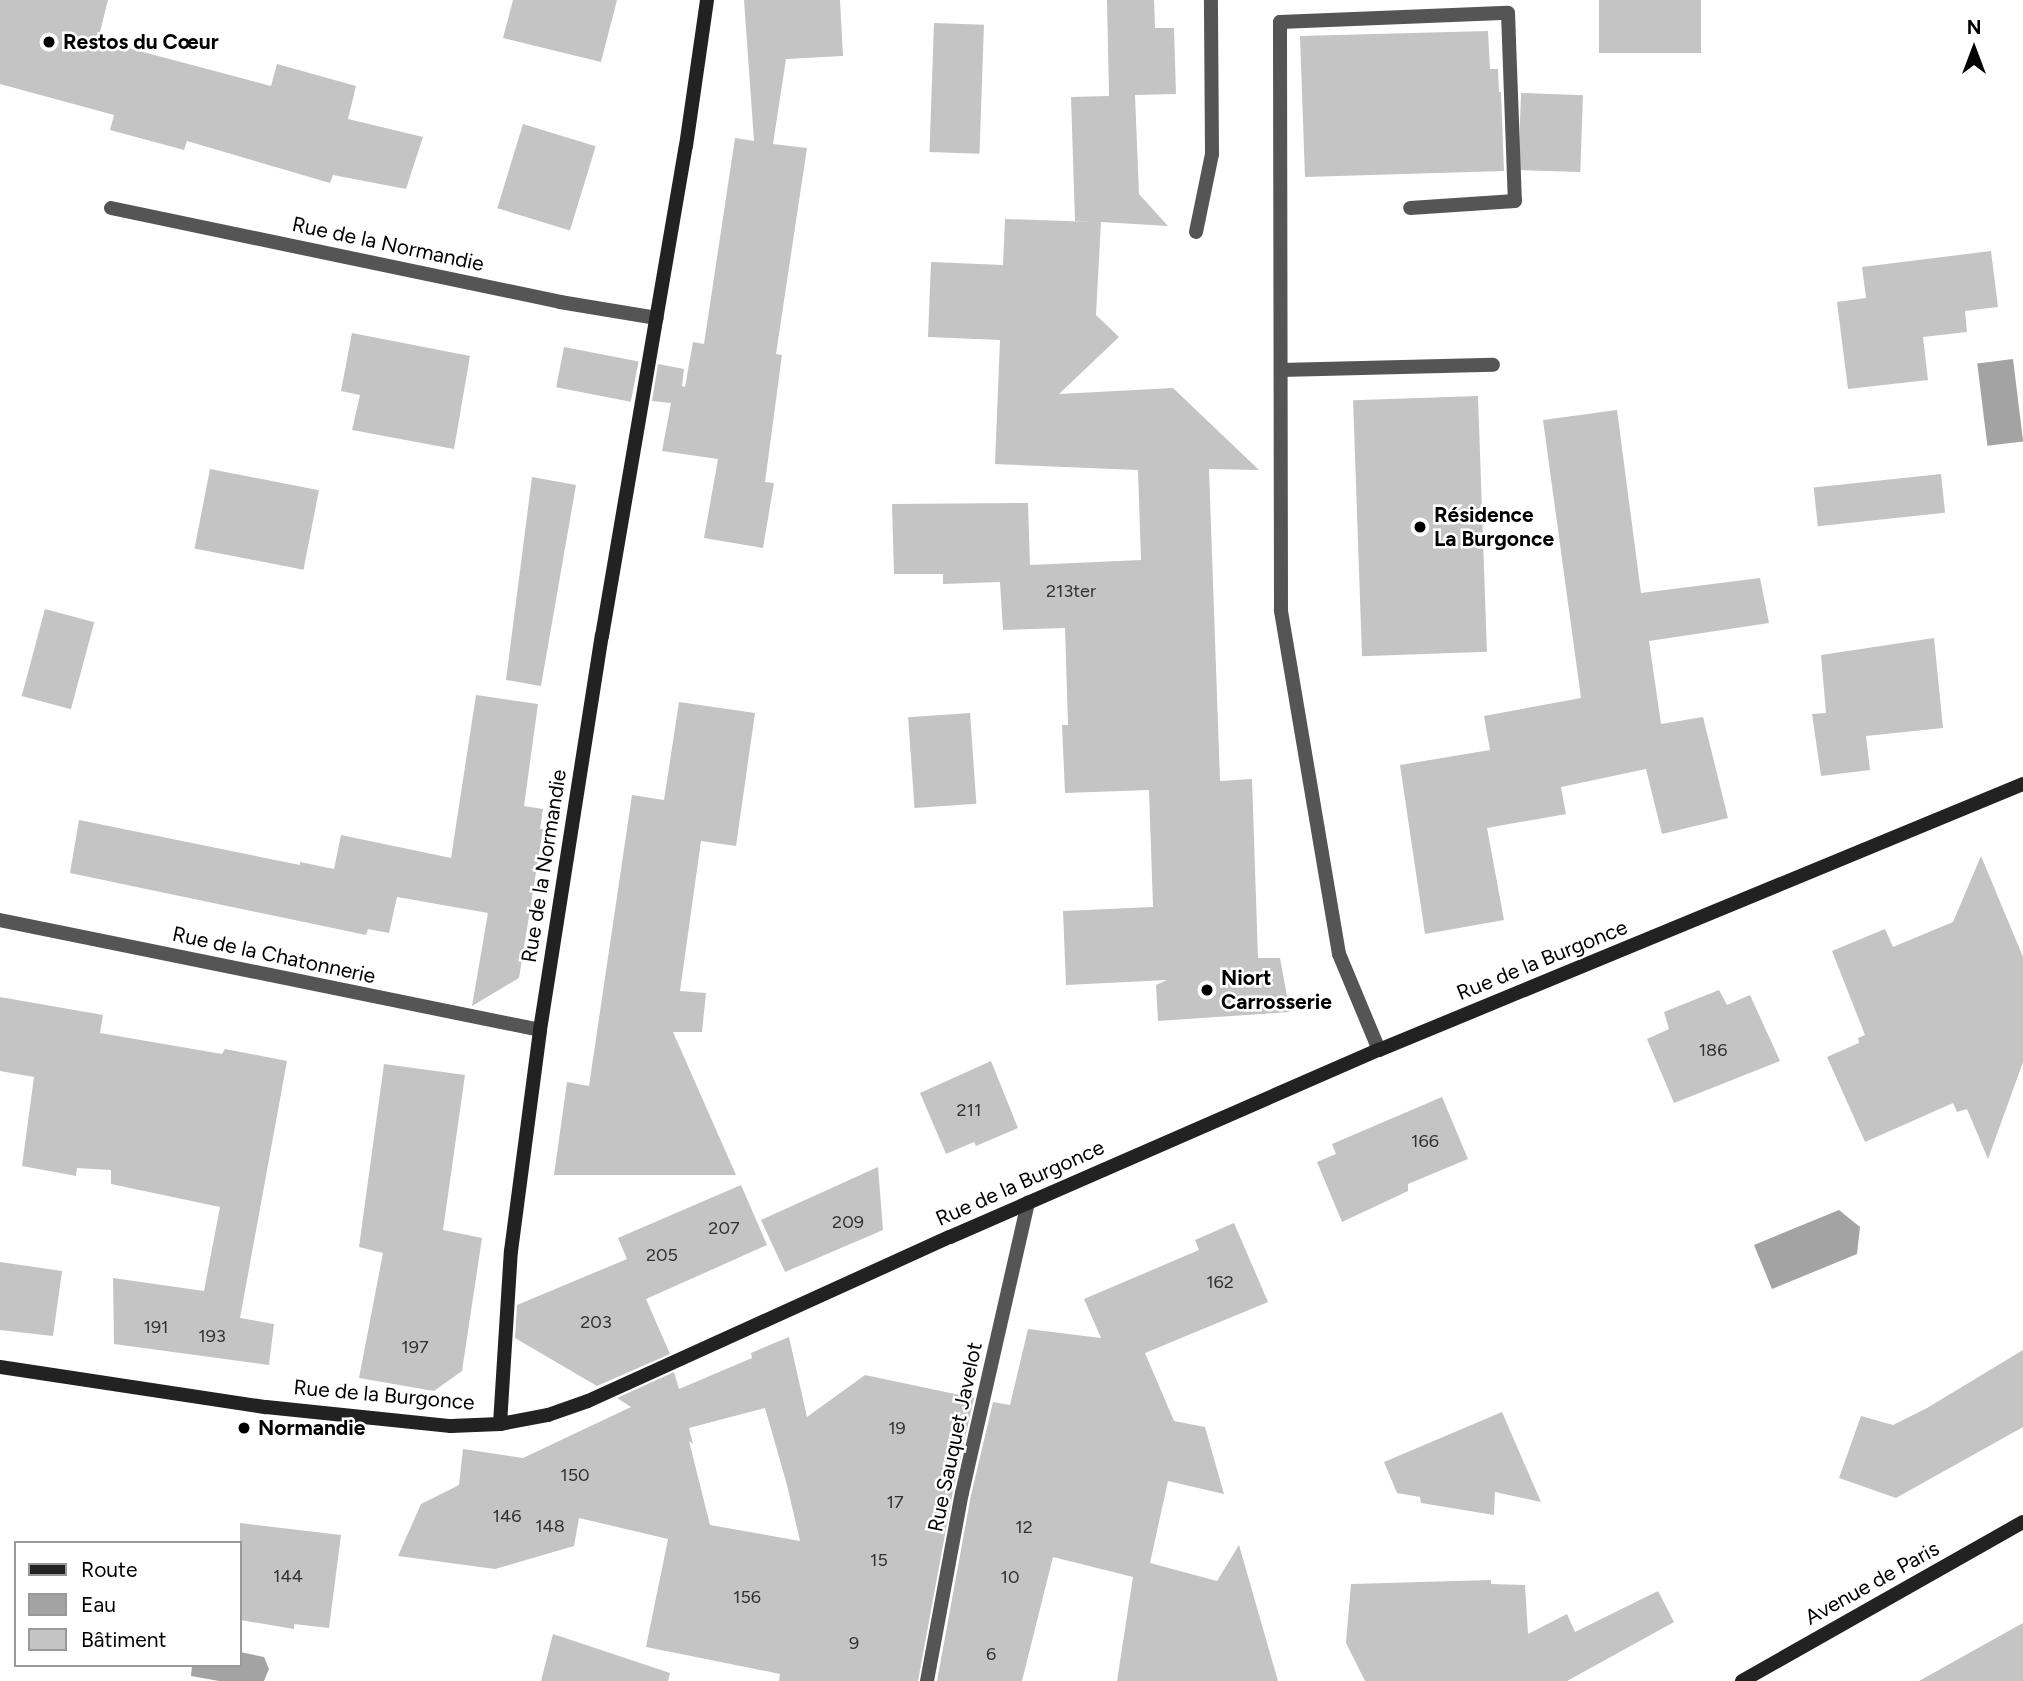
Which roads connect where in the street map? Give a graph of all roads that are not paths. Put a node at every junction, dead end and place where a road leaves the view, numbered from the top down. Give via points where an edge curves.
1 (707, 0) edge
2 (1211, 0) edge
3 (111, 208) dead end
4 (1410, 208) dead end
5 (1196, 232) dead end
6 (657, 318) junction
7 (1493, 365) dead end
8 (1281, 370) junction
9 (2023, 783) edge
10 (0, 920) edge
11 (540, 1030) junction
12 (1379, 1050) junction
13 (1028, 1202) junction
14 (0, 1367) edge
15 (500, 1424) junction
16 (2023, 1522) edge
17 (928, 1681) edge
18 (1742, 1681) edge

1 - 6 street, Rue de la Normandie
2 - 5 street via 1212,154
3 - 6 street, Rue de la Normandie
4 - 8 street via 1515,201 1508,13 1280,22
6 - 11 street, Rue de la Normandie
7 - 8 street
8 - 12 street via 1282,610 1339,954
9 - 12 street, Rue de la Burgonce
10 - 11 street, Rue de la Chatonnerie
11 - 15 street, Rue de la Normandie via 511,1251
12 - 13 street, Rue de la Burgonce
13 - 15 street, Rue de la Burgonce via 588,1401
13 - 17 street, Rue Sauquet Javelot via 962,1493
14 - 15 street, Rue de la Burgonce via 265,1407 451,1426
16 - 18 street, Avenue de Paris

